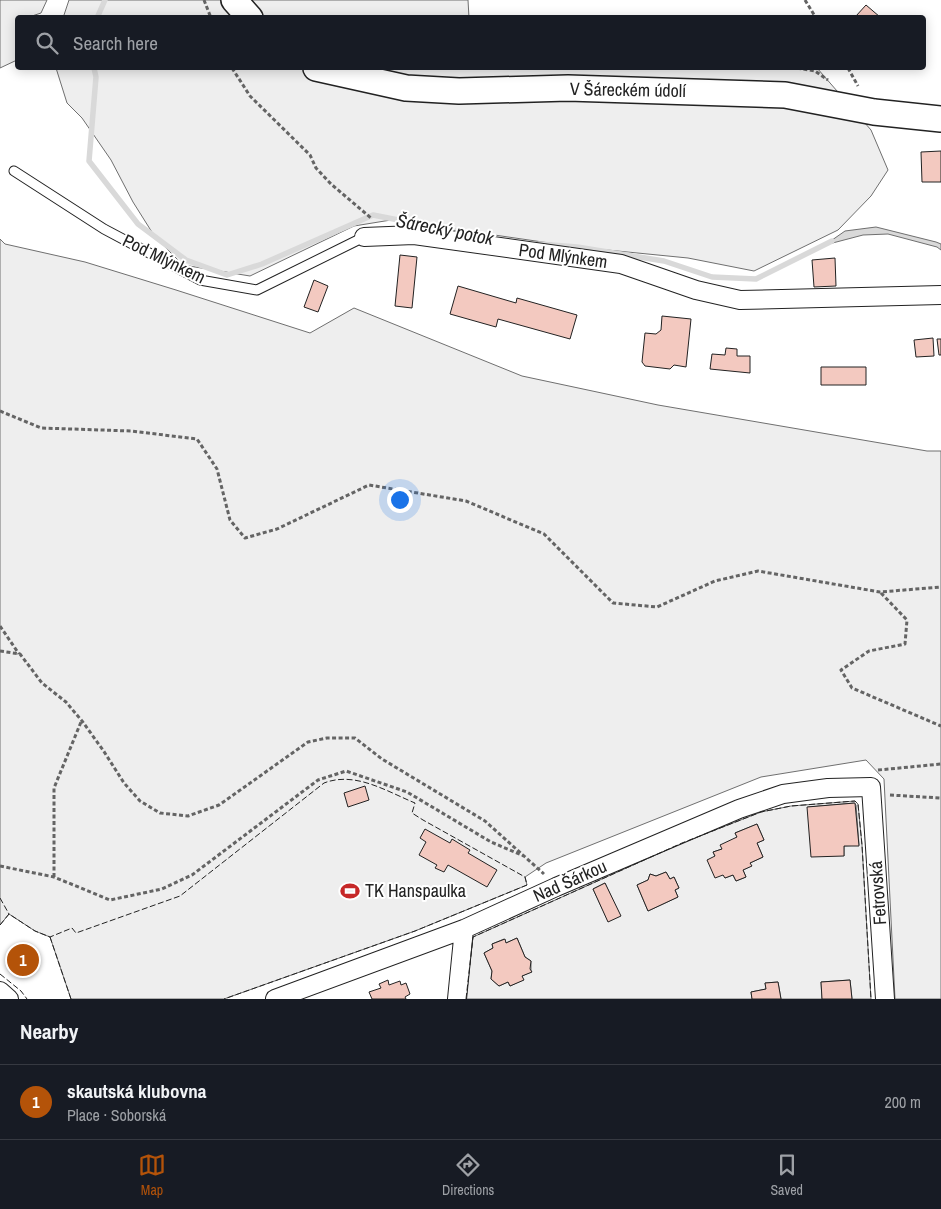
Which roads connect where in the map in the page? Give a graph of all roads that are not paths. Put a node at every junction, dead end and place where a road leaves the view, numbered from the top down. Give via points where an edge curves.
1 (234, 0) edge
2 (247, 15) edge
3 (325, 70) edge
4 (941, 119) edge
5 (14, 171) dead end
6 (364, 237) joint
7 (941, 294) edge
8 (871, 787) joint
9 (464, 929) junction
10 (0, 991) edge
11 (9, 999) edge
12 (275, 999) edge
13 (457, 999) edge
14 (885, 999) edge

1 - 2 street
3 - 4 street, V Šáreckém údolí via 406,88 460,91 568,88 785,94 874,112
5 - 6 lane, Pod Mlýnkem via 104,229 200,280 257,290
6 - 7 street, Pod Mlýnkem via 414,235 622,264 696,290 740,300
8 - 9 street, Nad Šárkou via 783,794 739,809
8 - 14 street, Fetrovská
9 - 12 street, Nad Šárkou
9 - 13 street
10 - 11 street

